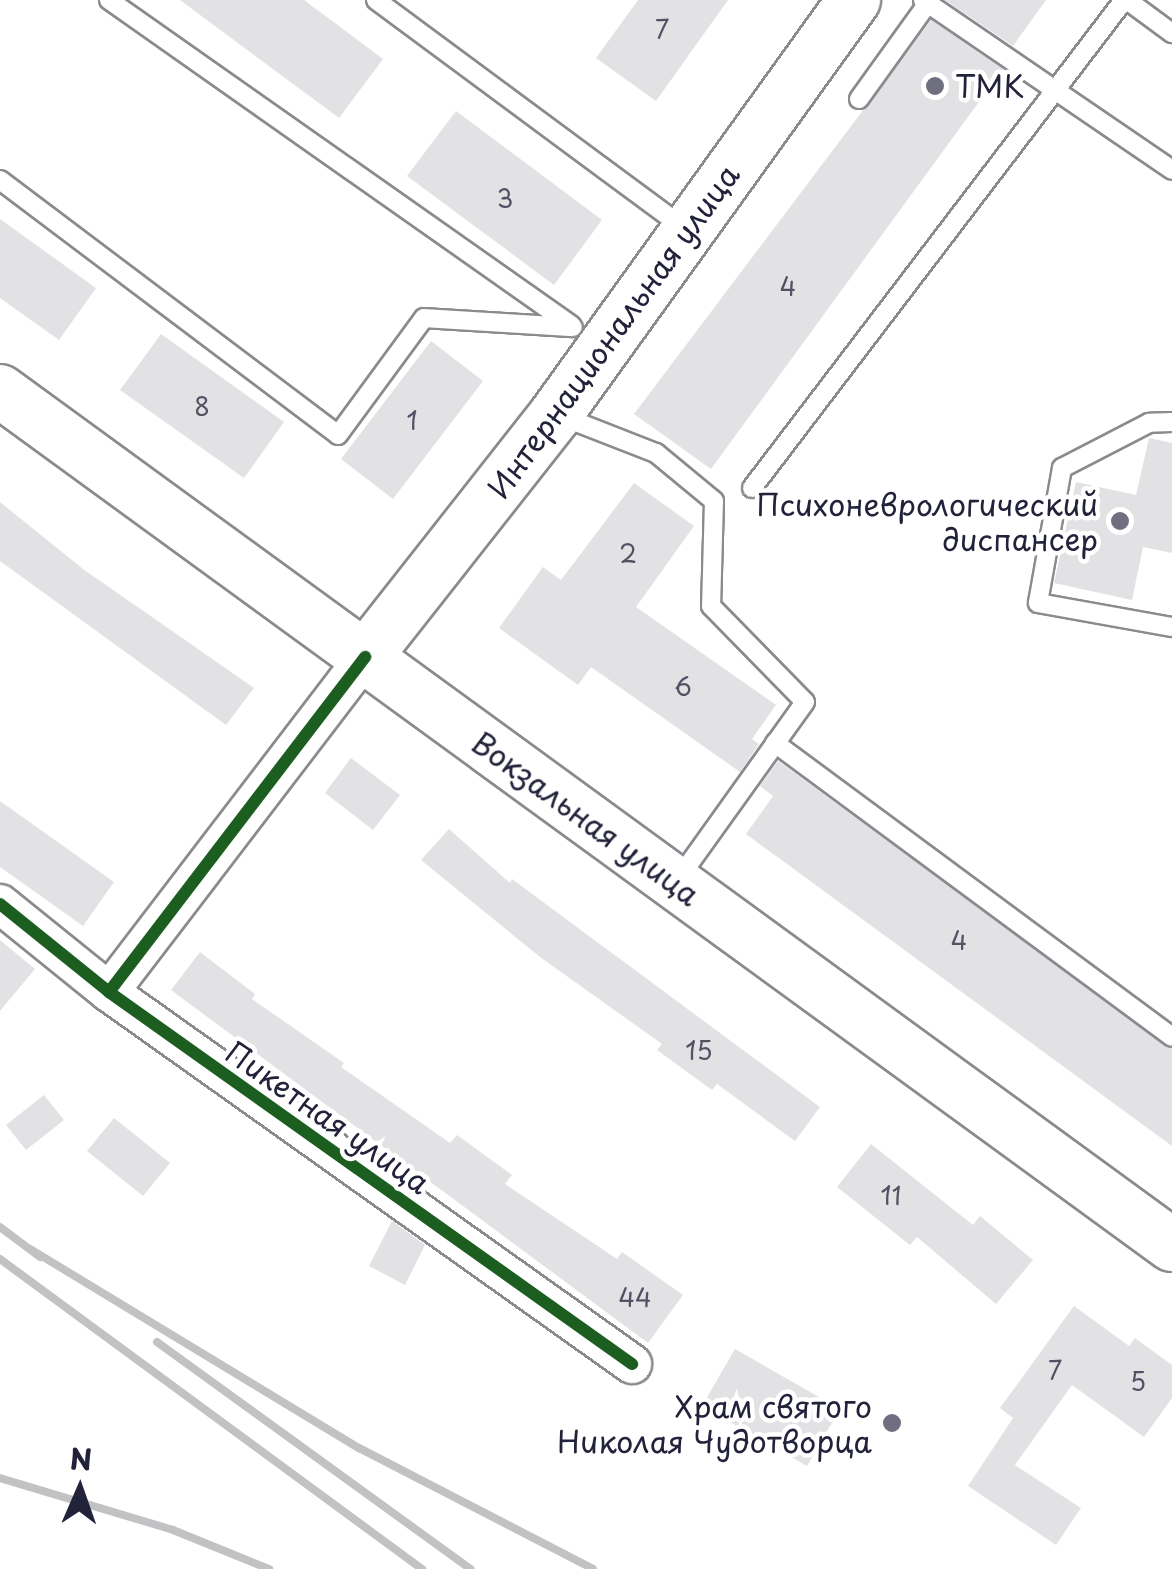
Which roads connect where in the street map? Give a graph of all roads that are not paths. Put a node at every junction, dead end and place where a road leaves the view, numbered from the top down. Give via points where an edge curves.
1 (109, 0) edge
2 (376, 0) edge
3 (854, 0) edge
4 (1125, 0) edge
5 (926, 2) edge
6 (1172, 33) edge
7 (1058, 90) junction
8 (859, 99) dead end
9 (1172, 170) edge
10 (0, 180) edge
11 (688, 231) junction
12 (590, 336) junction
13 (0, 391) edge
14 (556, 414) junction
15 (1172, 422) edge
16 (752, 488) dead end
17 (1172, 628) edge
18 (365, 657) junction
19 (775, 743) junction
20 (676, 883) junction
21 (0, 904) edge
22 (109, 992) junction
23 (1172, 1037) edge
24 (1172, 1245) edge
25 (632, 1364) dead end

1 - 12 lane
2 - 11 lane
3 - 11 main road, Интернациональная улица
4 - 6 lane
4 - 7 lane
5 - 7 lane
5 - 8 lane
7 - 9 lane
7 - 16 lane
10 - 12 lane via 338,435 424,318
11 - 12 main road, Интернациональная улица
12 - 14 main road, Интернациональная улица
13 - 18 main road, Вокзальная улица
14 - 18 main road, Интернациональная улица
14 - 19 lane via 656,453 714,501 711,606 805,702
15 - 17 lane via 1149,423 1062,468 1038,603
18 - 20 main road, Вокзальная улица
18 - 22 street
19 - 20 lane
19 - 23 lane
20 - 24 main road, Вокзальная улица
21 - 22 street, Пикетная улица
22 - 25 street, Пикетная улица

